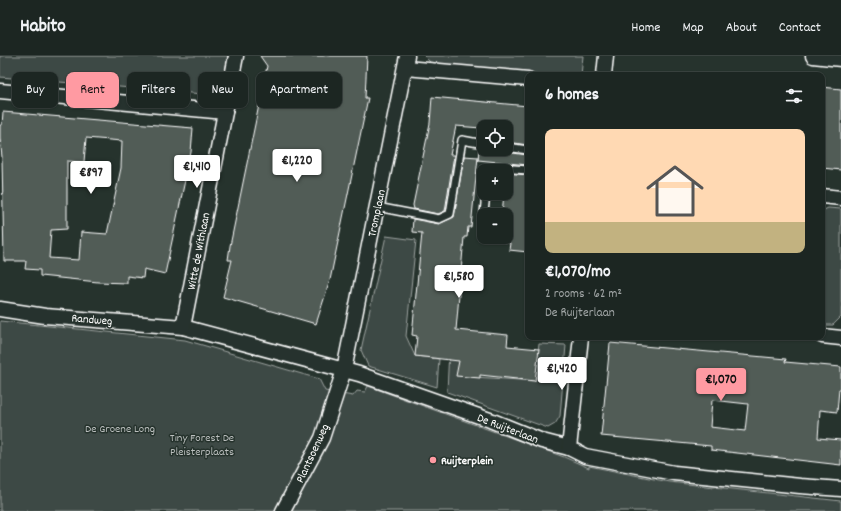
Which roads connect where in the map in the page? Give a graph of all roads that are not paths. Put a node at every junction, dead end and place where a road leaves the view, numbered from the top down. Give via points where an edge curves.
1 (236, 56) edge
2 (606, 56) edge
3 (813, 56) edge
4 (841, 59) edge
5 (407, 62) edge
6 (604, 72) edge
7 (525, 79) edge
8 (0, 91) edge
9 (224, 112) junction
10 (477, 143) edge
11 (513, 148) edge
12 (525, 150) edge
13 (513, 169) edge
14 (525, 170) edge
15 (825, 196) edge
16 (841, 198) edge
17 (377, 207) junction
18 (0, 309) edge
19 (183, 327) junction
20 (825, 336) edge
21 (841, 338) edge
22 (580, 340) edge
23 (344, 370) junction
24 (569, 448) junction
25 (841, 489) edge
26 (283, 511) edge

1 - 9 street, Witte de Withlaan
2 - 6 street
3 - 4 street
5 - 7 street
5 - 17 street, Tromplaan
8 - 9 street
9 - 19 street, Witte de Withlaan
10 - 17 lane via 462,140 450,214 439,219
11 - 12 lane
13 - 14 lane
15 - 16 street
17 - 23 street, Tromplaan
18 - 19 street, Randweg via 45,316
19 - 23 street, De Ruijterlaan
20 - 21 street
22 - 24 street
23 - 24 street, De Ruijterlaan via 490,420 542,441
23 - 26 street, Plantsoenweg via 322,438
24 - 25 street, De Ruijterlaan via 586,456 674,473

